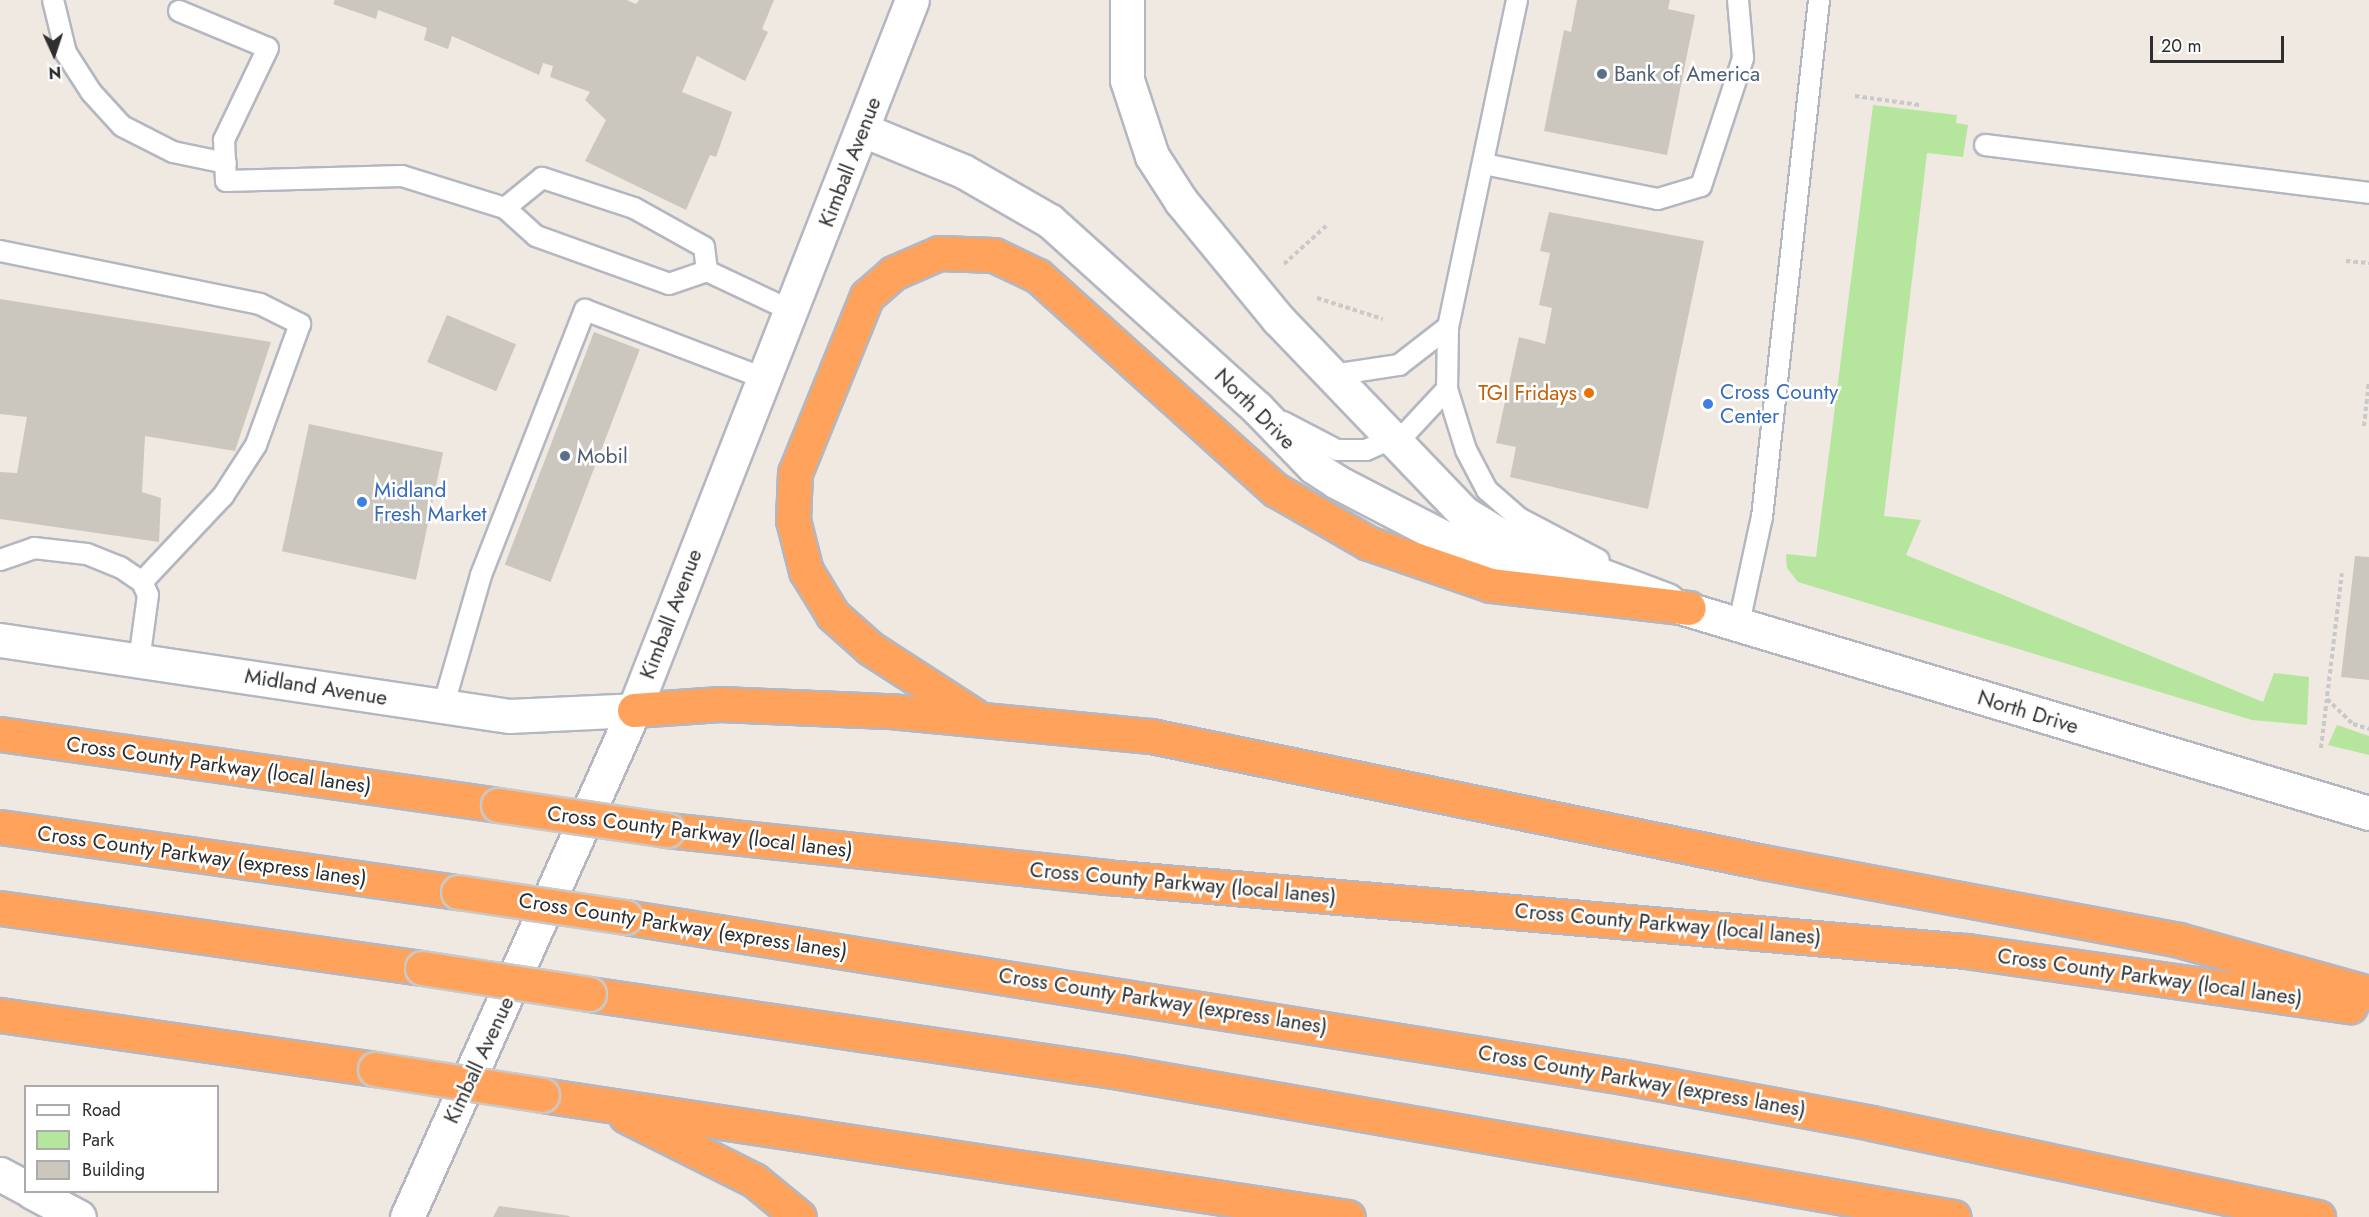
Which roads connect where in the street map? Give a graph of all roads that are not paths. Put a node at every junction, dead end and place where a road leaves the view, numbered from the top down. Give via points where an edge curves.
1 (53, 0) edge
2 (912, 0) edge
3 (1127, 0) edge
4 (1517, 0) edge
5 (1738, 0) edge
6 (1819, 0) edge
7 (179, 11) dead end
8 (863, 130) junction
9 (1985, 145) dead end
10 (226, 163) junction
11 (1484, 164) junction
12 (2369, 193) edge
13 (505, 208) junction
14 (0, 251) edge
15 (707, 271) junction
16 (790, 310) junction
17 (1449, 327) junction
18 (1333, 375) junction
19 (763, 378) junction
20 (1447, 389) junction
21 (1257, 408) junction
22 (1392, 441) junction
23 (0, 560) edge
24 (142, 582) junction
25 (1689, 608) junction
26 (1739, 623) junction
27 (0, 640) edge
28 (139, 661) junction
29 (443, 707) junction
30 (634, 710) junction
31 (977, 717) junction
32 (0, 734) edge
33 (2369, 813) edge
34 (0, 827) edge
35 (0, 908) edge
36 (2369, 993) edge
37 (2369, 1009) edge
38 (0, 1015) edge
39 (597, 1102) junction
40 (0, 1174) edge
41 (24, 1187) edge
42 (36, 1193) edge
43 (79, 1217) edge
44 (407, 1217) edge
45 (799, 1217) edge
46 (1348, 1217) edge
47 (1953, 1217) edge
48 (2318, 1217) edge

1 - 10 lane via 66,53 91,92 122,126 172,152
2 - 8 street, Kimball Avenue
3 - 18 street, North Drive via 1127,80 1152,156 1181,201 1248,283
4 - 11 lane
5 - 11 lane via 1743,58 1701,186 1658,199
6 - 26 lane via 1762,517
7 - 10 lane via 268,48 224,140
8 - 16 street, Kimball Avenue
8 - 21 street, North Drive via 963,171 1050,220
9 - 12 lane
10 - 13 lane via 226,181 402,176
11 - 17 lane
13 - 15 lane via 536,236 669,284
13 - 15 lane via 542,178 633,208 704,247
14 - 24 lane via 260,304 300,324 256,445 223,496
15 - 16 lane
16 - 19 street, Kimball Avenue
17 - 18 lane via 1398,365
17 - 20 lane
18 - 22 street, North Drive
19 - 29 lane via 585,310 481,575
19 - 30 street, Kimball Avenue
20 - 22 lane via 1422,420
20 - 25 lane via 1476,473 1502,505
21 - 22 lane via 1337,450 1366,450
21 - 25 street, North Drive via 1314,467 1458,546 1496,561
22 - 25 street, North Drive via 1444,497 1486,528
23 - 24 lane via 34,548 87,554 120,567
24 - 28 lane via 148,595
25 - 26 street, North Drive
25 - 31 highway via 1491,585 1368,543 1276,490 1038,276 994,255 939,253 893,273 867,296 795,473 793,520 806,571 833,615 870,648
26 - 33 street, North Drive
27 - 28 street, Midland Avenue
28 - 29 street, Midland Avenue
29 - 30 street, Midland Avenue via 530,716
30 - 31 highway via 720,704
30 - 44 street, Kimball Avenue
31 - 36 highway via 1151,736 1268,758 1763,862 2179,940
32 - 37 highway, Cross County Parkway (local lanes), bridge via 667,830 1060,872 1966,951
34 - 48 highway, Cross County Parkway (express lanes), bridge via 458,892 1624,1077 1871,1122
35 - 47 highway, bridge via 1142,1076
38 - 39 highway, bridge
39 - 45 highway via 754,1180
39 - 46 highway
40 - 41 street
42 - 43 street

